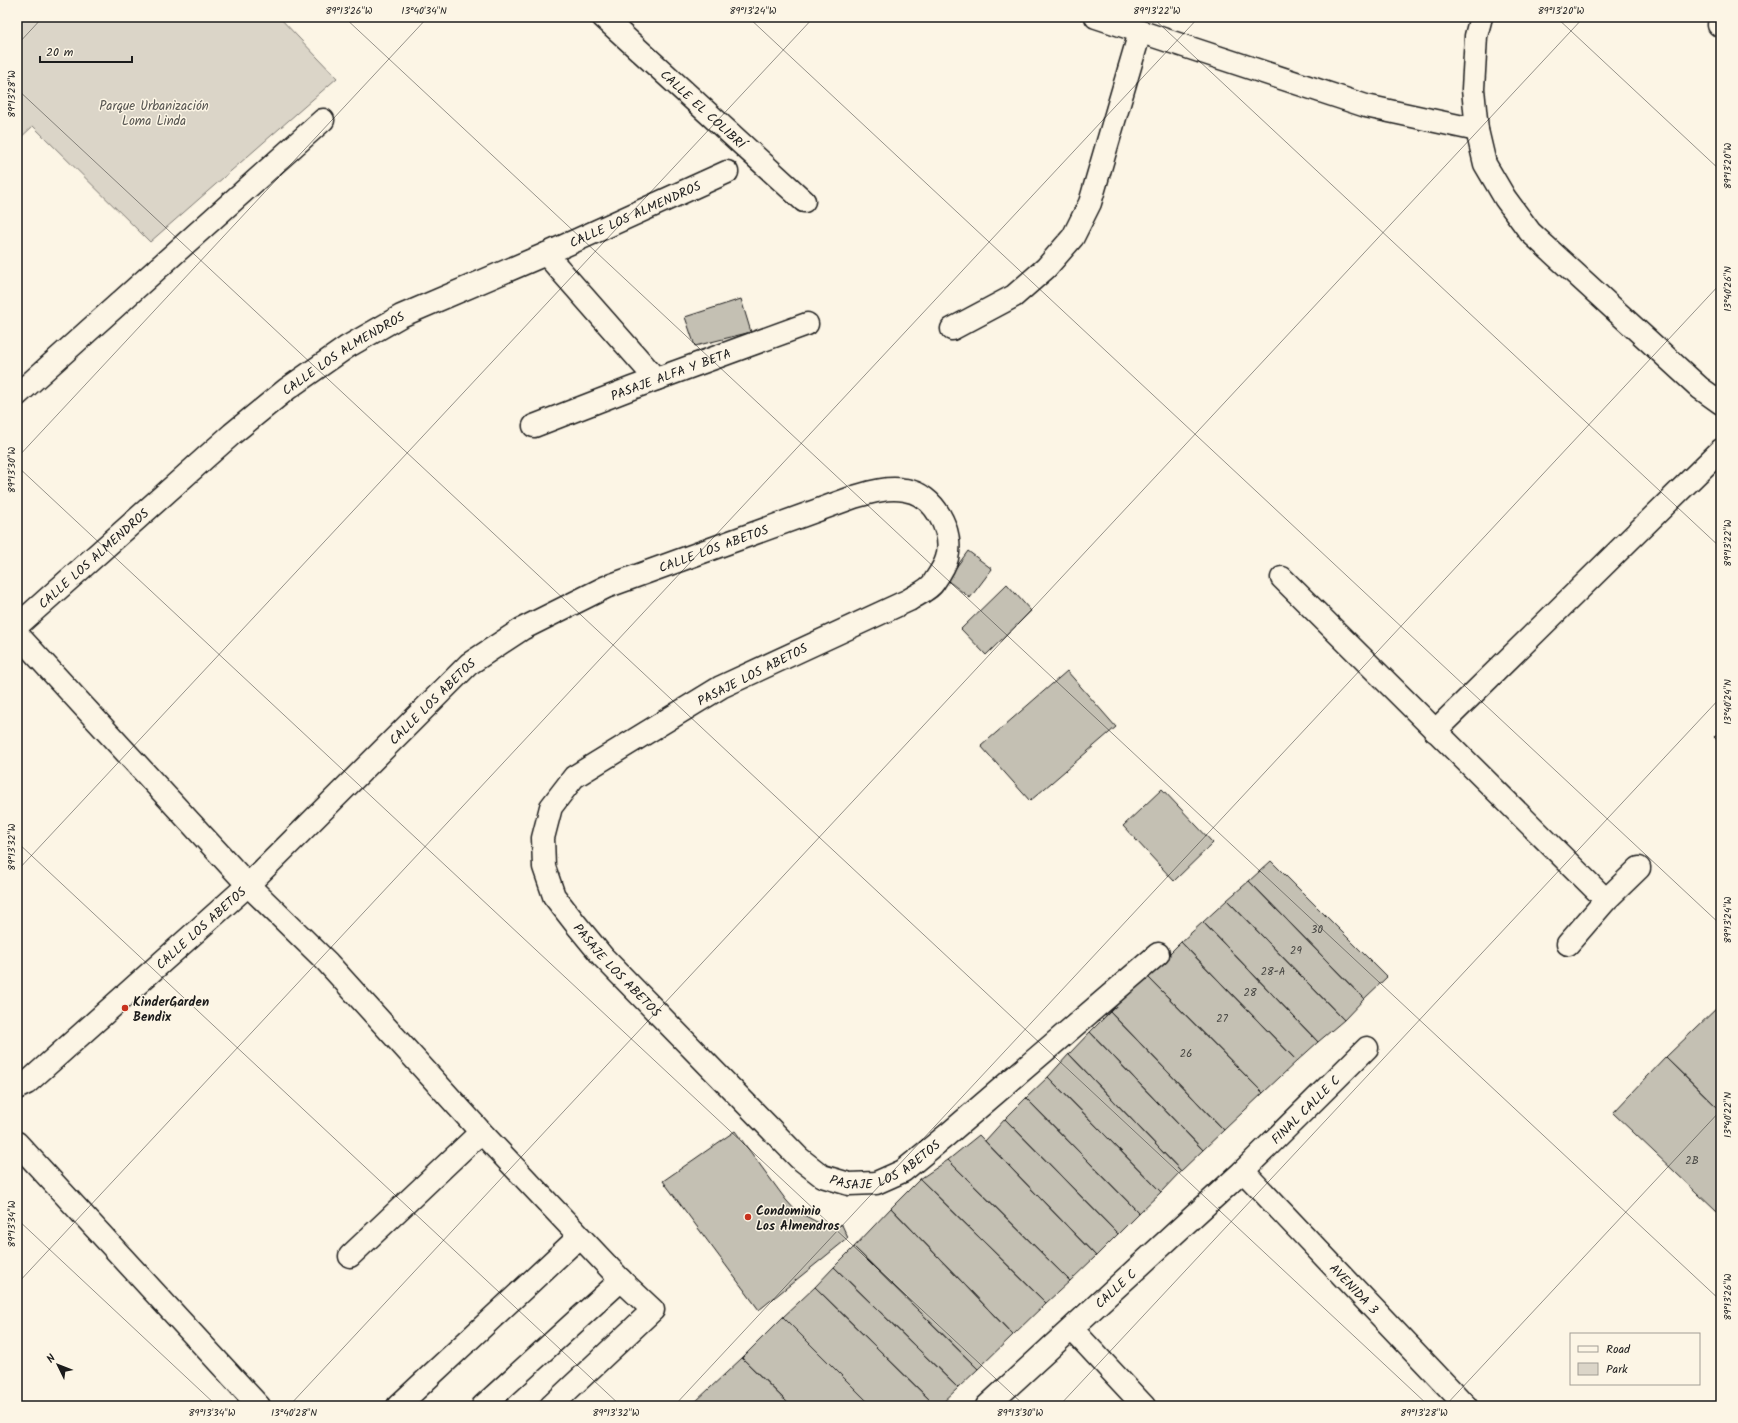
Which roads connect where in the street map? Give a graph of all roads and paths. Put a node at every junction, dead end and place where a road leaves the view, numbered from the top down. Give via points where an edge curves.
1 (603, 17) edge
2 (1096, 17) edge
3 (1481, 17) edge
4 (1140, 32) junction
5 (323, 120) dead end
6 (1477, 130) junction
7 (727, 172) dead end
8 (804, 201) dead end
9 (546, 254) junction
10 (807, 324) dead end
11 (952, 329) dead end
12 (656, 379) junction
13 (17, 395) edge
14 (1721, 402) edge
15 (534, 426) dead end
16 (1721, 450) edge
17 (939, 514) joint
18 (1282, 578) dead end
19 (17, 626) edge
20 (17, 634) edge
21 (1434, 731) junction
22 (1638, 868) dead end
23 (248, 885) junction
24 (1606, 900) junction
25 (1568, 944) dead end
26 (1158, 954) dead end
27 (1368, 1048) dead end
28 (17, 1088) edge
29 (481, 1132) junction
30 (17, 1143) edge
31 (1243, 1171) junction
32 (579, 1237) junction
33 (350, 1256) dead end
34 (621, 1280) junction
35 (1072, 1329) junction
36 (259, 1406) edge
37 (398, 1406) edge
38 (482, 1406) edge
39 (551, 1406) edge
40 (987, 1406) edge
41 (1144, 1406) edge
42 (1466, 1406) edge

1 - 8 street, CALLE EL COLIBRÍ
2 - 4 street
3 - 6 street via 1476,36 1473,89
4 - 6 street via 1366,106
4 - 11 street via 1090,203 1073,237 1046,268 1014,296
5 - 13 street
6 - 14 street via 1485,164 1505,198 1530,232 1700,388
7 - 9 street, CALLE LOS ALMENDROS
9 - 12 street
9 - 19 street, CALLE LOS ALMENDROS via 400,316 347,347 287,389 232,434
10 - 12 street, PASAJE ALFA Y BETA
12 - 15 street, PASAJE ALFA Y BETA
16 - 21 street
17 - 23 street, CALLE LOS ABETOS via 925,498 906,490 881,489 606,587 522,629 470,664
17 - 26 street, PASAJE LOS ABETOS via 948,536 947,559 933,584 909,600 722,687 574,777 551,807 543,838 544,867 554,896 603,957 799,1158 822,1176 850,1184 876,1183 903,1171
18 - 21 street
20 - 23 street
21 - 24 street
22 - 24 street
23 - 28 street, CALLE LOS ABETOS via 27,1083
23 - 29 street via 327,962
24 - 25 street
27 - 31 street, FINAL CALLE C
29 - 32 street
29 - 33 street
30 - 36 street
31 - 35 street, CALLE C
31 - 42 street, AVENIDA 3
32 - 34 street
32 - 37 street
34 - 38 street
34 - 39 street via 653,1310
35 - 40 street, CALLE C
35 - 41 street

